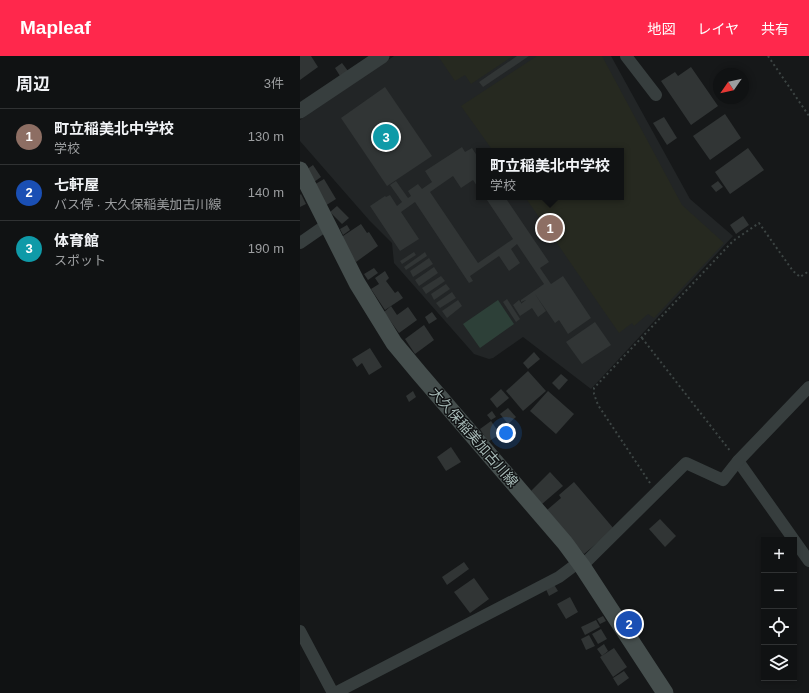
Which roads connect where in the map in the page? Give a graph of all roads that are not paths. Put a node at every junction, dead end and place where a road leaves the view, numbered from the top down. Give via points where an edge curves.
1 (382, 56) edge
2 (626, 56) edge
3 (656, 95) dead end
4 (300, 111) edge
5 (300, 170) edge
6 (326, 224) junction
7 (300, 243) edge
8 (809, 387) edge
9 (738, 461) junction
10 (809, 561) edge
11 (581, 564) junction
12 (300, 632) edge
13 (334, 693) edge
14 (665, 693) edge

1 - 4 street
2 - 3 street
5 - 6 main road, 大久保稲美加古川線
6 - 7 street
6 - 11 main road, 大久保稲美加古川線 via 357,283 394,343
8 - 9 street
9 - 10 street
9 - 11 street via 723,480 686,463
11 - 13 street
11 - 14 main road, 大久保稲美加古川線
12 - 13 street

